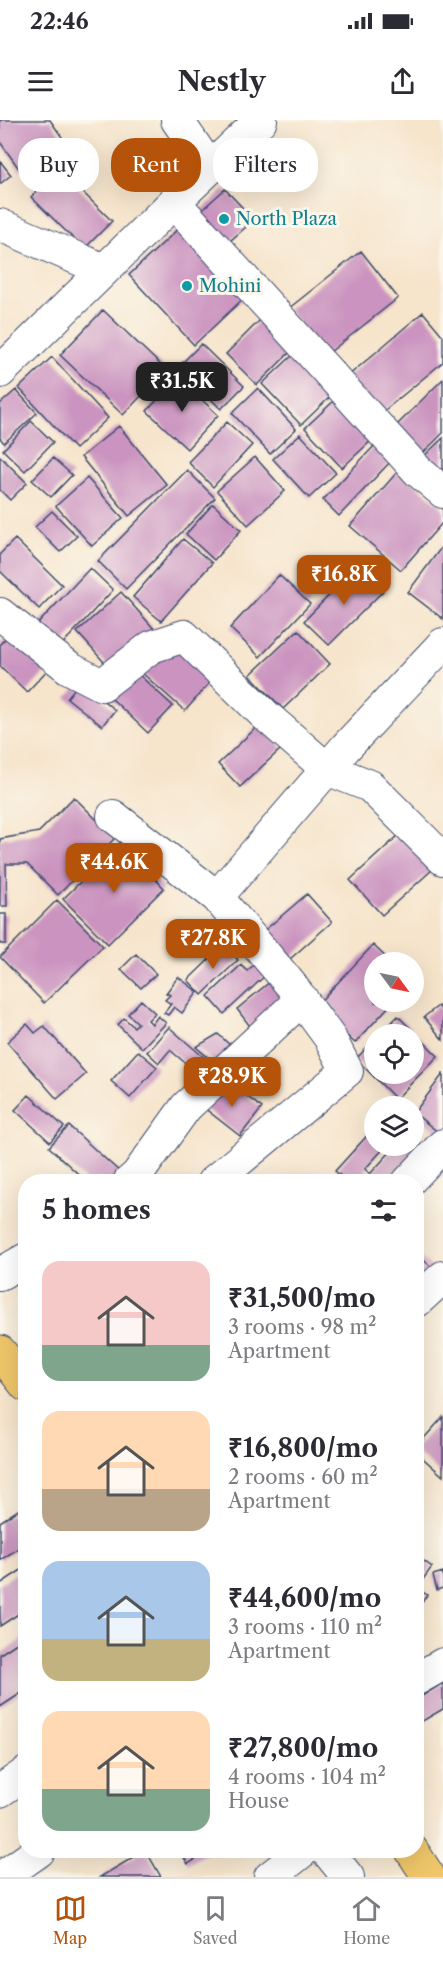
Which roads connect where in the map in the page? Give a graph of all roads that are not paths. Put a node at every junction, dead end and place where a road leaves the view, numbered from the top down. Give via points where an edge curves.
1 (177, 120) edge
2 (261, 120) edge
3 (210, 168) junction
4 (174, 202) junction
5 (1, 226) edge
6 (104, 270) junction
7 (0, 372) edge
8 (443, 492) edge
9 (0, 614) edge
10 (443, 644) edge
11 (327, 769) junction
12 (113, 816) dead end
13 (443, 859) edge
14 (217, 897) junction
15 (302, 999) junction
16 (443, 1145) edge
17 (138, 1174) edge
18 (223, 1174) edge
19 (416, 1174) edge
20 (18, 1264) edge
21 (0, 1274) edge
22 (443, 1277) edge
23 (424, 1295) edge
24 (443, 1664) edge
25 (424, 1675) edge
26 (18, 1779) edge
27 (0, 1791) edge
28 (29, 1858) edge
29 (294, 1858) edge
30 (333, 1858) edge
31 (417, 1858) edge
32 (2, 1877) edge
33 (270, 1877) edge
34 (348, 1877) edge
35 (429, 1877) edge

1 - 3 street
2 - 3 street
3 - 4 street
4 - 6 street
4 - 8 street via 418,471
5 - 6 street
6 - 7 street
9 - 11 street via 69,668 102,685 151,647 183,636 265,716
10 - 11 street
11 - 13 street via 370,786
11 - 14 street
12 - 14 street
14 - 15 street
15 - 17 street via 186,1107
15 - 18 street via 330,1038 347,1071
16 - 19 street
20 - 21 street
22 - 23 street
24 - 25 street
26 - 27 street
28 - 32 street
29 - 33 street
30 - 34 street
31 - 35 main road

